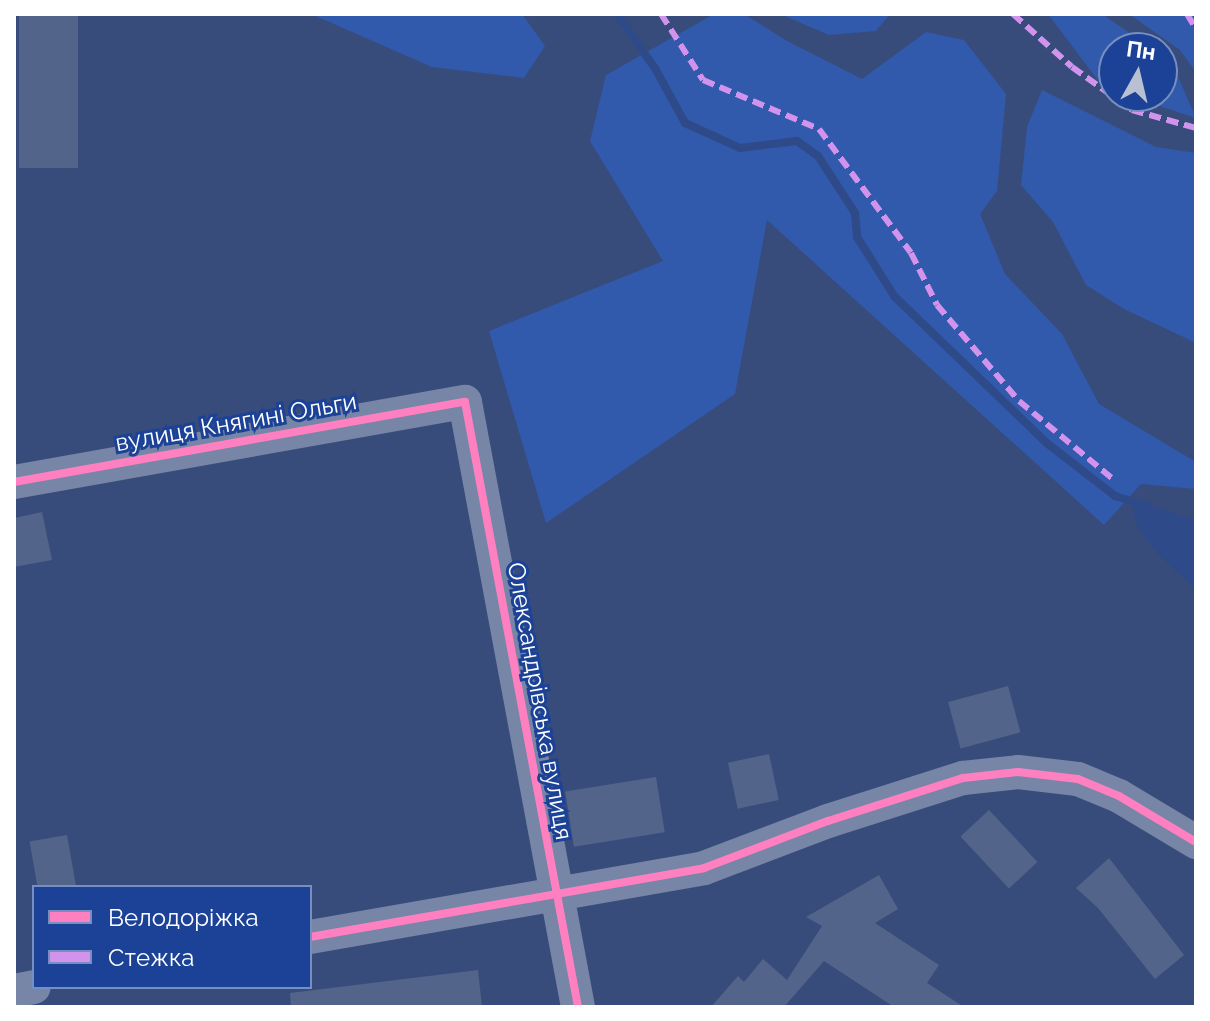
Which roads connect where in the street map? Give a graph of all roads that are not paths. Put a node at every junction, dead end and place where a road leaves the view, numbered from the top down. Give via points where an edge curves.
1 (465, 402) joint
2 (14, 482) edge
3 (1196, 842) edge
4 (555, 893) junction
5 (312, 937) edge
6 (578, 1007) edge

1 - 2 street, вулиця Княгині Ольги
1 - 4 street, Олександрівська вулиця
3 - 4 street via 1119,796 1078,779 1018,772 963,778 704,868
4 - 5 street
4 - 6 street, Олександрівська вулиця

